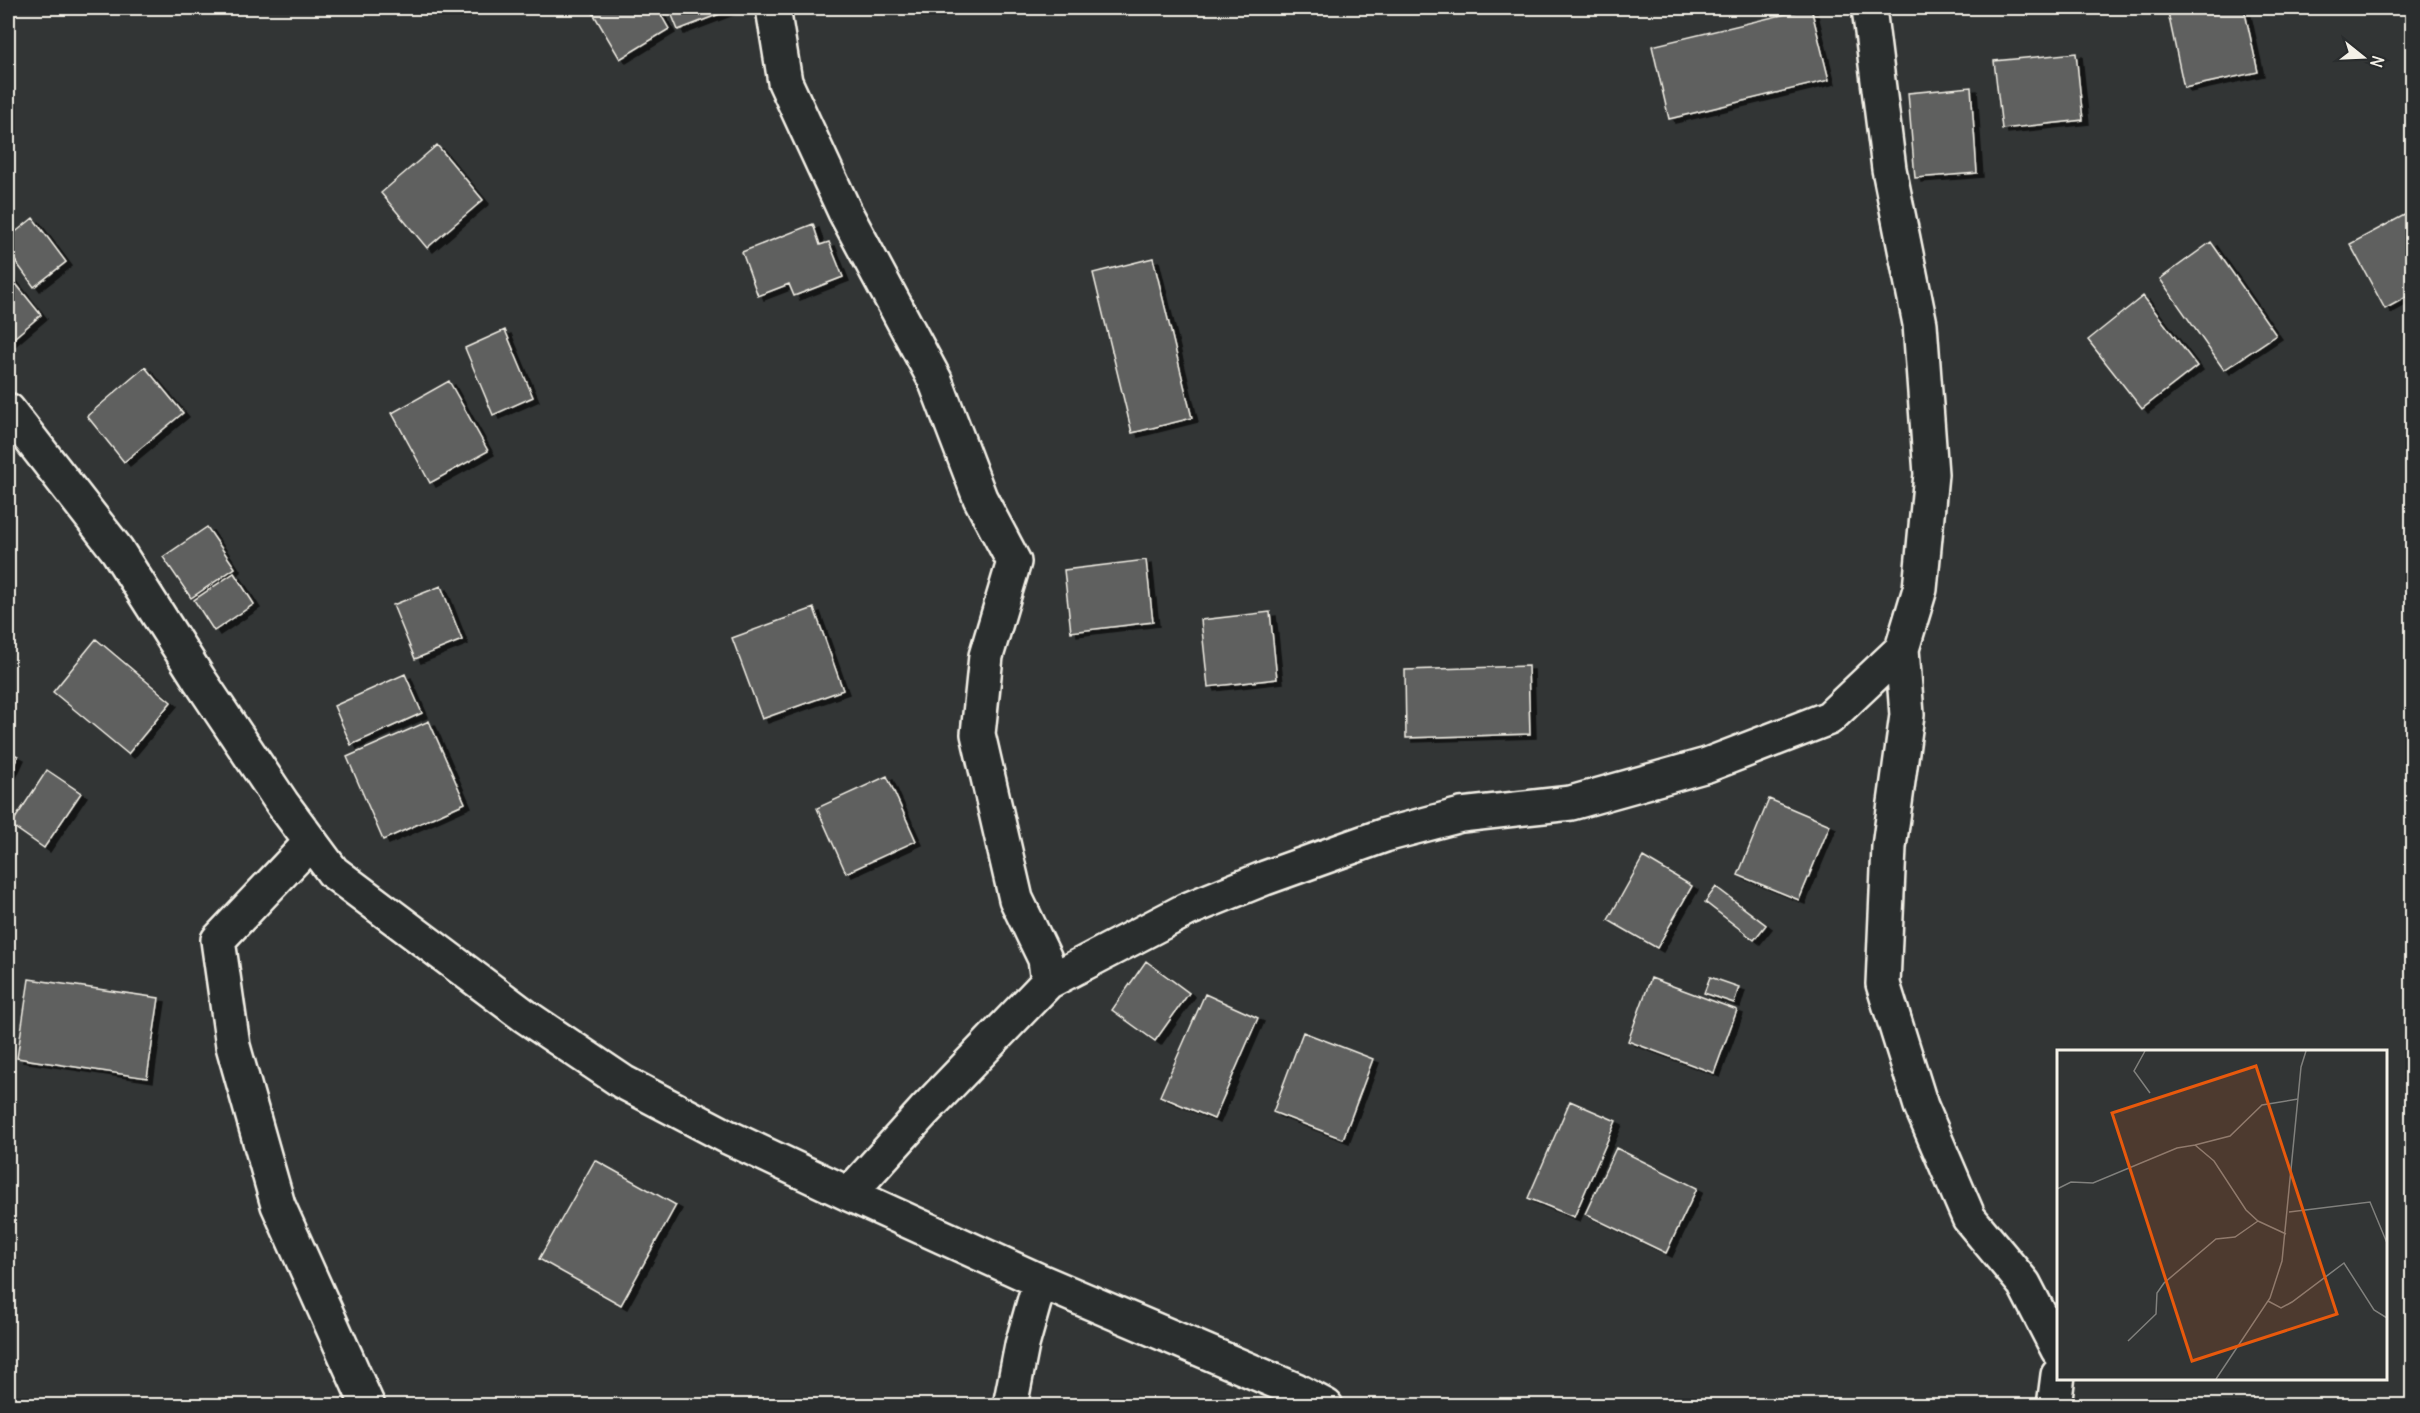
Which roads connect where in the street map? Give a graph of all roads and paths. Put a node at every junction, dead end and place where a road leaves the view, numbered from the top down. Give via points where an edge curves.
1 (773, 8) edge
2 (1869, 8) edge
3 (8, 410) edge
4 (1902, 649) junction
5 (311, 842) junction
6 (1048, 982) junction
7 (849, 1194) junction
8 (1040, 1281) junction
9 (2057, 1348) edge
10 (2057, 1380) edge
11 (368, 1406) edge
12 (1010, 1406) edge
13 (1326, 1406) edge
14 (2054, 1406) edge

1 - 6 street via 785,82 845,212 935,380 980,498 1014,562 986,657 978,734 1016,899 1045,959
2 - 4 street via 1889,169 1920,324 1931,474 1920,589
3 - 5 street via 117,550
4 - 6 street via 1818,723 1707,765 1571,803 1461,815 1386,835 1186,910
4 - 9 street via 1907,715 1889,847 1883,984 1921,1106 1969,1218 2024,1284
5 - 7 street via 333,872 525,1016 623,1082
5 - 11 street via 218,940 233,1046 278,1205
6 - 7 street
7 - 8 street
8 - 12 street
8 - 13 street
10 - 14 street

